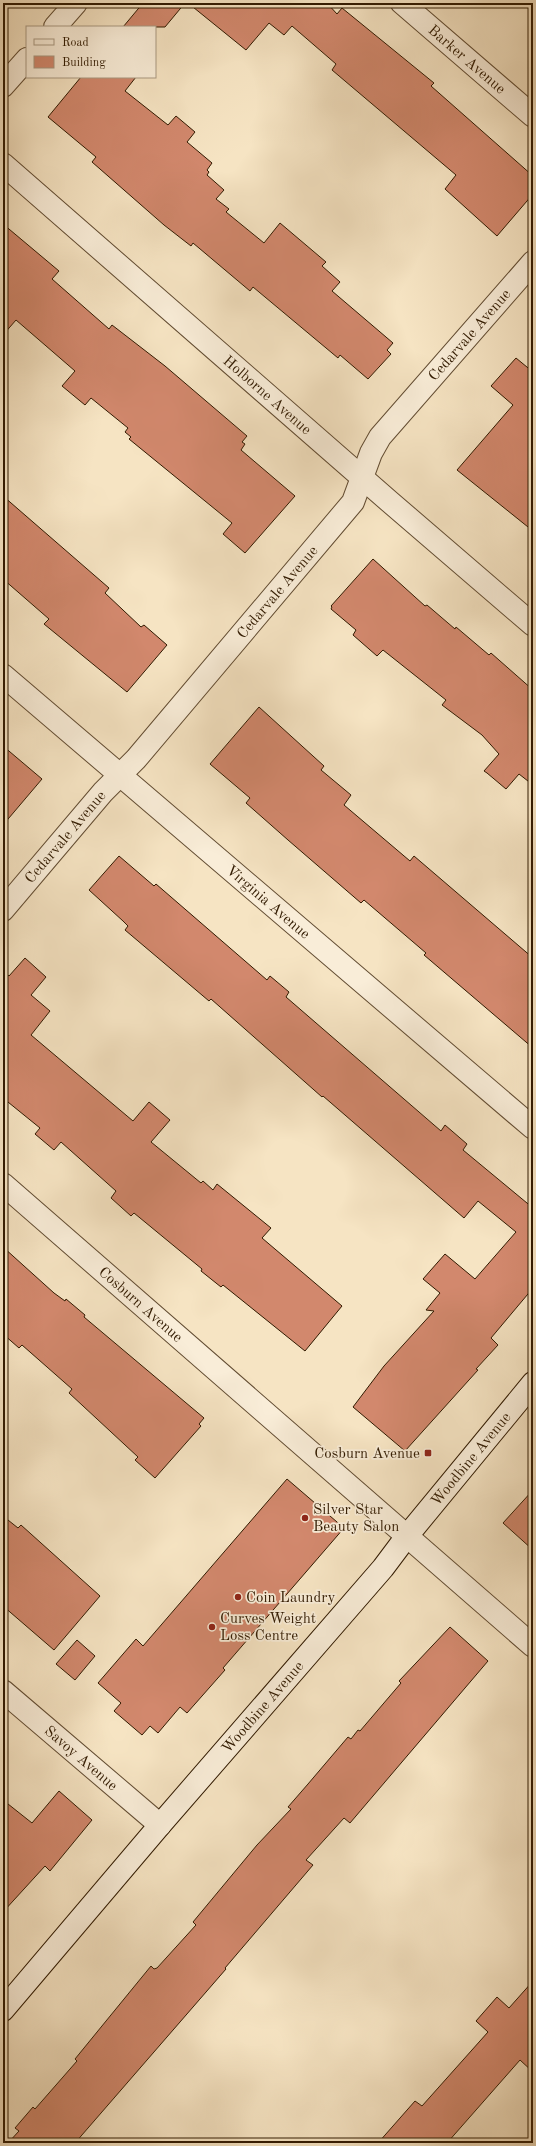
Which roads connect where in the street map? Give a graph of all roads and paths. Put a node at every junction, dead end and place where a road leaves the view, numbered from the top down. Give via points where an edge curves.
1 (76, 3) edge
2 (402, 3) edge
3 (56, 26) edge
4 (26, 60) edge
5 (3, 86) edge
6 (533, 116) edge
7 (3, 164) edge
8 (533, 262) edge
9 (362, 477) junction
10 (533, 624) edge
11 (3, 676) edge
12 (121, 775) junction
13 (3, 910) edge
14 (533, 1128) edge
15 (3, 1184) edge
16 (533, 1383) edge
17 (407, 1536) junction
18 (533, 1646) edge
19 (3, 1691) edge
20 (160, 1825) junction
21 (3, 2010) edge

1 - 3 street
2 - 6 street, Barker Avenue
4 - 5 street
7 - 9 street, Holborne Avenue
8 - 9 street, Cedarvale Avenue via 380,437
9 - 10 street, Holborne Avenue
9 - 12 street, Cedarvale Avenue via 353,502
11 - 12 street, Virginia Avenue
12 - 13 street, Cedarvale Avenue via 103,792
12 - 14 street, Virginia Avenue
15 - 17 street, Cosburn Avenue
16 - 17 street, Woodbine Avenue
17 - 18 street, Cosburn Avenue
17 - 20 street, Woodbine Avenue via 383,1568
19 - 20 street, Savoy Avenue
20 - 21 street, Woodbine Avenue

